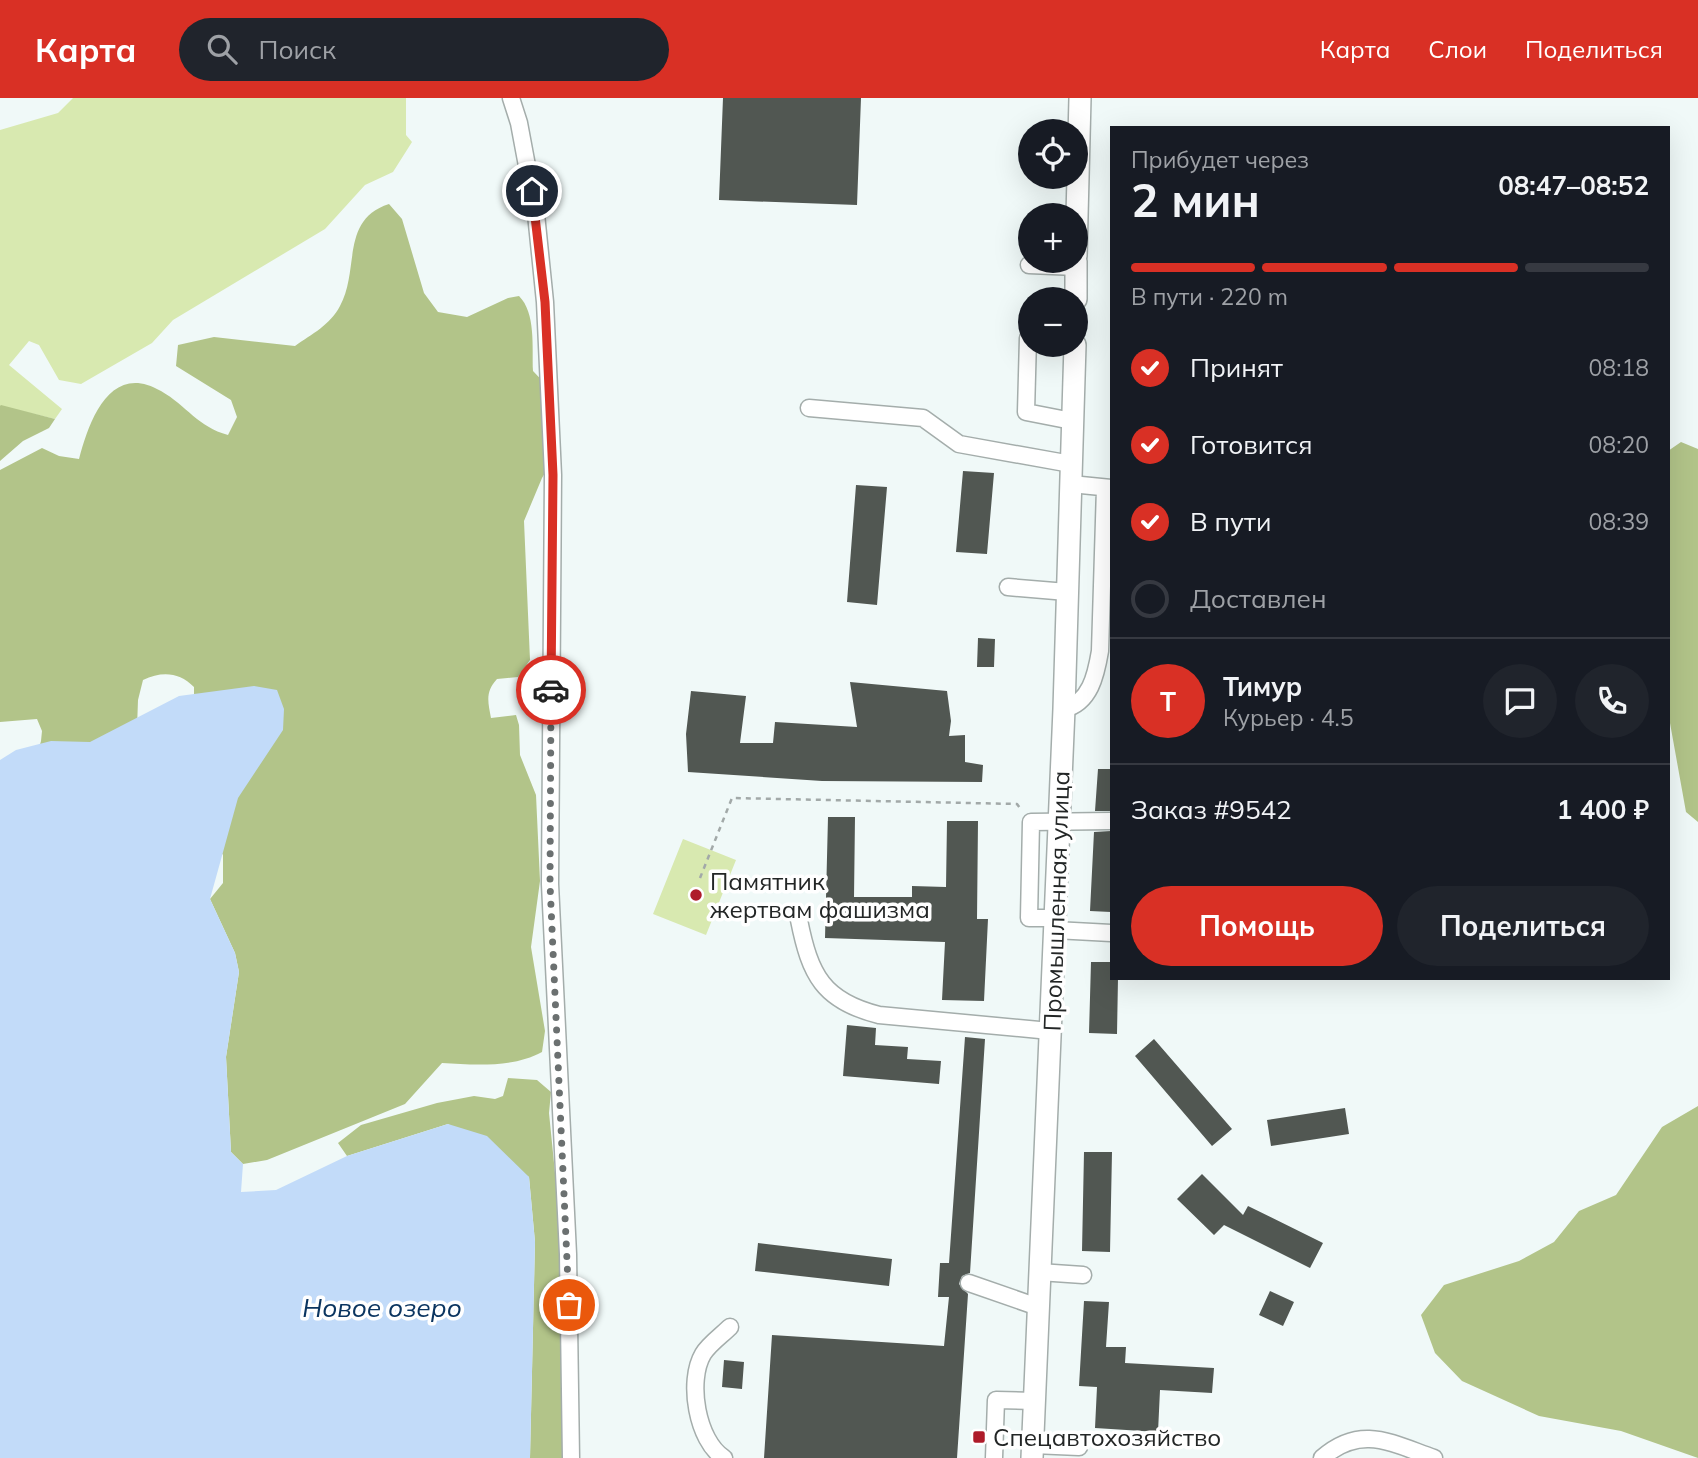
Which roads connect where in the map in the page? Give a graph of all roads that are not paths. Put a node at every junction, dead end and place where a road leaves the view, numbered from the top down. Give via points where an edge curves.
1 (511, 98) edge
2 (1080, 98) edge
3 (1077, 203) edge
4 (1027, 357) edge
5 (1075, 357) edge
6 (809, 408) dead end
7 (1072, 421) junction
8 (1071, 474) junction
9 (1108, 488) edge
10 (1008, 587) dead end
11 (1067, 592) junction
12 (1064, 709) junction
13 (1110, 821) edge
14 (1059, 822) junction
15 (799, 920) dead end
16 (1055, 924) junction
17 (1110, 933) edge
18 (1050, 1031) junction
19 (1039, 1272) junction
20 (1083, 1275) dead end
21 (969, 1283) dead end
22 (1038, 1307) junction
23 (730, 1327) dead end
24 (1034, 1401) junction
25 (1079, 1447) dead end
26 (1033, 1452) edge
27 (571, 1458) edge
28 (724, 1458) edge
29 (994, 1458) edge
30 (1322, 1458) edge
31 (1434, 1458) edge

1 - 27 lane via 536,214 553,475 550,884 568,1254
2 - 3 main road
4 - 7 lane via 1026,412
5 - 7 main road, Промышленная улица
6 - 8 lane via 923,418 959,443
7 - 8 main road, Промышленная улица
8 - 9 lane
8 - 11 main road, Промышленная улица
9 - 12 lane via 1096,674 1088,692
10 - 11 lane
11 - 12 main road, Промышленная улица
12 - 14 main road, Промышленная улица
13 - 14 lane
14 - 16 main road, Промышленная улица
14 - 16 lane via 1031,822 1029,918
15 - 18 lane via 806,954 820,981 833,998 852,1009
16 - 17 lane
16 - 18 main road, Промышленная улица
18 - 19 main road, Промышленная улица
19 - 20 lane
19 - 22 main road, Промышленная улица
21 - 22 lane
22 - 24 main road, Промышленная улица
23 - 28 lane via 703,1354 694,1394 702,1427 715,1452
24 - 26 main road, Промышленная улица
24 - 29 lane via 996,1400
25 - 26 lane
30 - 31 lane via 1342,1443 1361,1437 1385,1440

